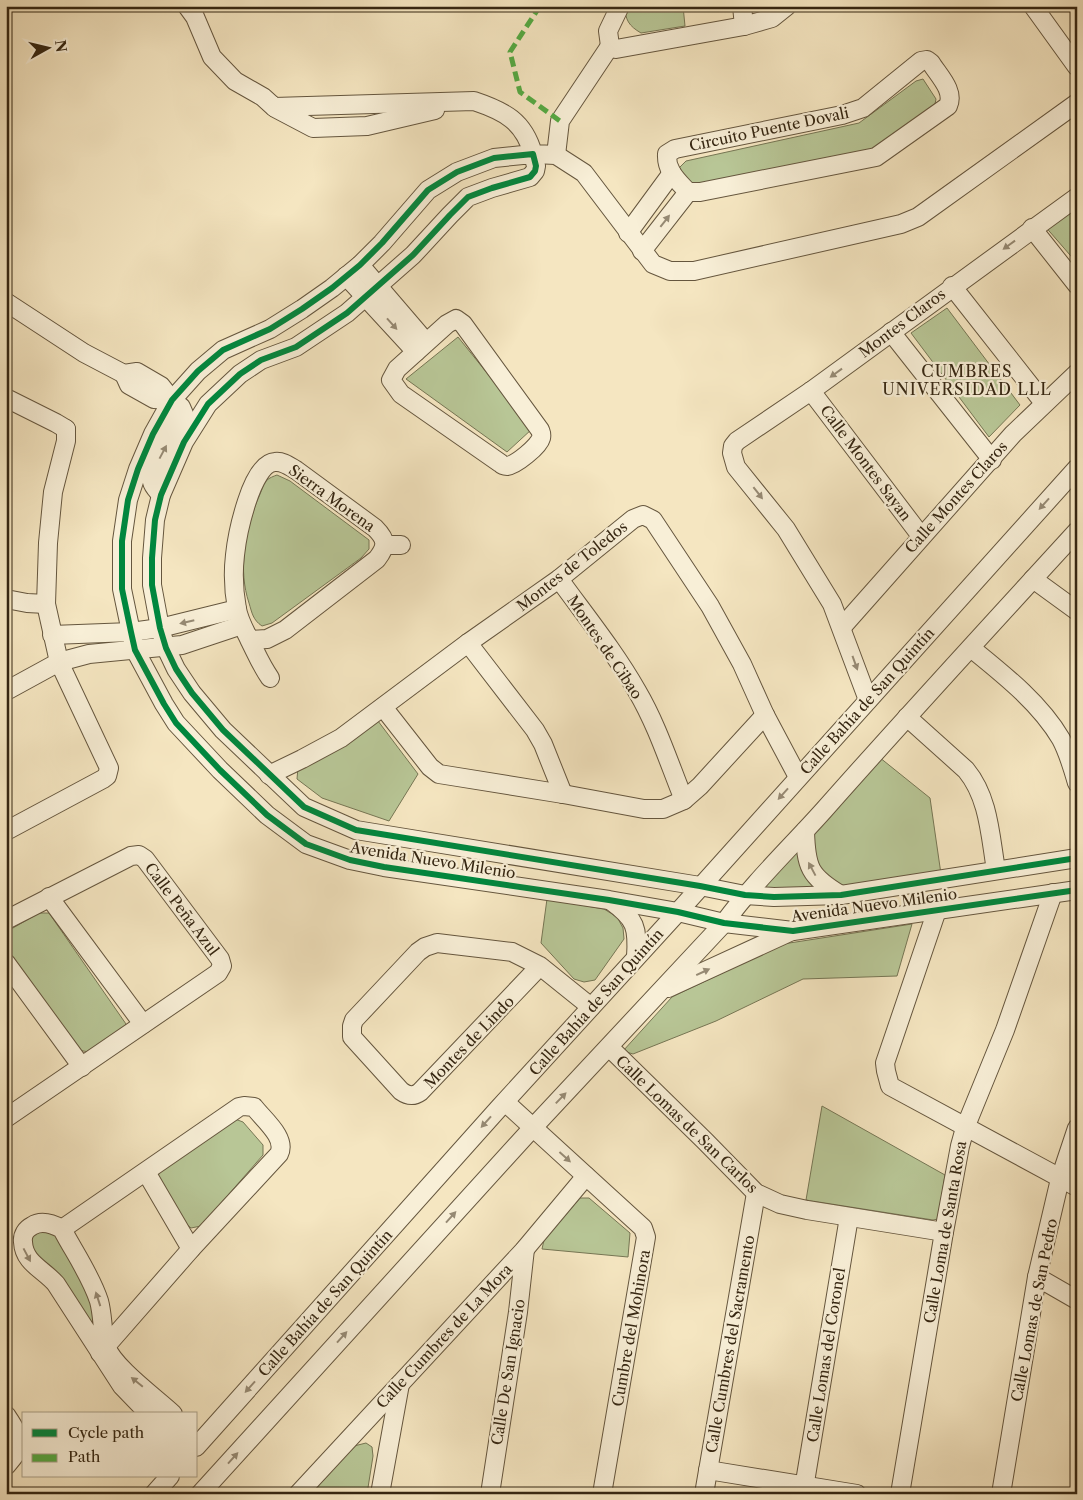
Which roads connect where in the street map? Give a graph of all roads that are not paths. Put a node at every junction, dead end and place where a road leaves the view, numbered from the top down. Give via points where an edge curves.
1 (186, 6) edge
2 (620, 6) edge
3 (742, 6) edge
4 (787, 6) edge
5 (1033, 6) edge
6 (744, 26) junction
7 (610, 46) junction
8 (1077, 67) edge
9 (1077, 103) edge
10 (533, 154) junction
11 (556, 155) junction
12 (672, 174) junction
13 (688, 192) junction
14 (1077, 197) edge
15 (1032, 228) junction
16 (628, 233) junction
17 (642, 251) junction
18 (353, 270) junction
19 (1077, 285) edge
20 (952, 286) junction
21 (372, 291) junction
22 (6, 302) edge
23 (891, 332) junction
24 (421, 347) junction
25 (1077, 373) edge
26 (811, 391) junction
27 (6, 398) edge
28 (172, 400) junction
29 (1044, 403) junction
30 (992, 460) junction
31 (1077, 468) edge
32 (161, 495) junction
33 (1077, 531) edge
34 (921, 536) junction
35 (559, 578) junction
36 (1033, 579) junction
37 (6, 600) edge
38 (46, 604) junction
39 (1077, 611) edge
40 (243, 625) junction
41 (842, 627) junction
42 (160, 628) junction
43 (131, 632) junction
44 (52, 635) junction
45 (468, 643) junction
46 (166, 648) junction
47 (971, 648) junction
48 (134, 650) junction
49 (60, 662) junction
50 (270, 678) dead end
51 (6, 691) edge
52 (868, 700) junction
53 (383, 707) junction
54 (765, 715) junction
55 (907, 717) junction
56 (268, 774) junction
57 (798, 777) junction
58 (1077, 783) edge
59 (563, 794) junction
60 (684, 800) junction
61 (806, 830) junction
62 (6, 831) edge
63 (1077, 858) edge
64 (996, 870) junction
65 (700, 886) junction
66 (1077, 890) edge
67 (1053, 893) junction
68 (745, 895) junction
69 (841, 895) junction
70 (49, 897) junction
71 (609, 900) junction
72 (937, 910) junction
73 (678, 912) junction
74 (6, 920) edge
75 (724, 923) junction
76 (793, 930) junction
77 (636, 957) junction
78 (6, 963) edge
79 (540, 966) junction
80 (658, 992) junction
81 (591, 1006) junction
82 (143, 1024) junction
83 (609, 1047) junction
84 (82, 1067) junction
85 (506, 1102) junction
86 (6, 1118) edge
87 (533, 1128) junction
88 (965, 1128) junction
89 (1077, 1128) edge
90 (146, 1172) junction
91 (586, 1176) junction
92 (1060, 1179) junction
93 (1077, 1187) edge
94 (756, 1193) junction
95 (849, 1217) junction
96 (62, 1229) junction
97 (944, 1232) junction
98 (191, 1249) junction
99 (525, 1249) junction
100 (1037, 1278) junction
101 (1077, 1300) edge
102 (103, 1350) junction
103 (400, 1383) junction
104 (147, 1412) edge
105 (171, 1412) edge
106 (6, 1415) edge
107 (198, 1441) edge
108 (6, 1466) edge
109 (708, 1470) junction
110 (168, 1478) edge
111 (804, 1490) edge
112 (154, 1494) edge
113 (200, 1494) edge
114 (298, 1494) edge
115 (380, 1494) edge
116 (490, 1494) edge
117 (602, 1494) edge
118 (704, 1494) edge
119 (857, 1494) edge
120 (900, 1494) edge
121 (1001, 1494) edge

1 - 10 street via 196,17 212,57 235,81 313,128 367,126 474,101 500,110 521,127
2 - 7 street via 608,31
3 - 6 street
4 - 6 street via 772,18
5 - 8 street
6 - 7 street via 616,49
7 - 11 street via 560,121
9 - 17 street via 918,217 901,224 694,271 670,271 653,264
10 - 11 street
10 - 18 street, Avenida Nuevo Milenio via 494,158 457,172 428,190 382,243
10 - 21 street, Avenida Nuevo Milenio via 536,166 530,177 468,197 413,255
11 - 16 street via 584,173
12 - 13 street
12 - 13 street, Circuito Puente Dovali via 666,163 667,154 675,149 863,108 927,60 951,93 948,106 876,157
12 - 16 street
17 -> 13 street
14 - 15 street, Montes Claros
15 - 19 street
15 -> 20 street, Montes Claros
16 - 17 street
18 - 21 street
18 - 28 street, Avenida Nuevo Milenio via 270,329 223,350 198,371
20 - 23 street, Montes Claros
20 - 29 street
21 - 24 street
21 - 32 street, Avenida Nuevo Milenio via 347,313 296,348 261,360 240,374 208,404 184,442
22 - 28 street via 84,353 124,374 137,372 161,386
23 -> 26 street, Montes Claros
23 - 30 street
24 - 24 street via 456,318 460,321 540,430 539,442 520,460 504,465 401,394 391,380 397,369
25 - 29 street, Calle Montes Claros
26 - 34 street, Calle Montes Sayan
26 -> 41 street, Montes Claros via 738,441 732,453 736,467 786,530 832,604
27 - 38 street via 73,428 66,441 53,492
32 -> 28 street via 152,484 154,470 184,414
28 - 43 street, Avenida Nuevo Milenio via 142,460 128,500 122,541 122,589
29 - 30 street, Calle Montes Claros
30 - 34 street, Calle Montes Claros
31 -> 52 street, Calle Bahía de San Quintín
32 - 42 street, Avenida Nuevo Milenio via 152,558 152,585
33 - 36 street
34 - 41 street, Calle Montes Claros
35 - 45 street, Montes de Toledos
35 - 54 street, Montes de Toledos via 633,519 643,515 649,517 710,606
35 - 60 street, Montes de Cibao via 637,691
36 - 39 street
36 - 47 street
37 - 38 street
38 - 44 street
40 - 40 street, Sierra Morena via 234,557 255,478 274,456 375,528 393,545 285,630 267,639
40 -> 42 street, Sierra Morena
40 - 46 street, Sierra Morena
40 - 50 street via 259,662
41 -> 52 street
42 - 43 street, Sierra Morena
42 - 46 street, Avenida Nuevo Milenio
43 - 44 street, Sierra Morena
43 - 48 street, Avenida Nuevo Milenio
44 - 49 street
45 - 53 street, Montes de Toledos
45 - 59 street via 536,730
46 - 48 street, Sierra Morena
46 - 56 street, Avenida Nuevo Milenio via 192,693 223,730
47 - 55 street
47 - 58 street via 1004,675 1050,722 1062,740
48 - 49 street, Sierra Morena via 89,654
48 - 71 street, Avenida Nuevo Milenio via 176,723 267,815 306,844 350,860 384,867
49 - 51 street, Sierra Morena
49 - 62 street via 109,772 103,780
52 - 57 street, Calle Bahía de San Quintín
53 - 56 street, Montes de Toledos via 341,738
53 - 59 street via 439,774
54 - 57 street, Montes de Toledos
54 - 60 street
55 - 61 street
55 - 64 street via 974,780 987,813
56 - 65 street, Avenida Nuevo Milenio via 304,807 356,830
57 -> 65 street, Calle Bahía de San Quintín
59 - 60 street via 644,809 663,809
61 - 68 street
69 -> 61 street via 826,886 812,870 806,854
63 - 64 street, Avenida Nuevo Milenio
64 - 69 street, Avenida Nuevo Milenio
65 - 68 street, Avenida Nuevo Milenio
65 - 73 street, Calle Bahía de San Quintín
66 - 67 street, Avenida Nuevo Milenio
67 - 72 street, Avenida Nuevo Milenio
67 - 88 street, Calle Loma de Santa Rosa via 1005,1030
68 - 69 street, Avenida Nuevo Milenio
68 - 75 street
70 - 74 street, Calle Peña Azul
70 - 82 street
70 - 82 street, Calle Peña Azul via 139,855 220,959 222,966 218,972
71 - 73 street, Avenida Nuevo Milenio
71 - 77 street via 628,914 633,922
72 - 76 street, Avenida Nuevo Milenio
72 - 88 street via 885,1063 886,1071 890,1086
73 - 75 street, Avenida Nuevo Milenio
73 - 77 street, Calle Bahía de San Quintín
75 - 76 street, Avenida Nuevo Milenio
75 - 80 street
80 -> 76 street
77 - 81 street, Calle Bahía de San Quintín
78 - 84 street
79 - 79 street, Montes de Lindo via 512,952 431,944 418,952 354,1020 352,1037 401,1091 406,1095 416,1095
79 - 81 street, Montes de Lindo
80 - 83 street
81 - 85 street, Calle Bahía de San Quintín
82 - 84 street, Calle Peña Azul
87 -> 83 street
83 - 94 street, Calle Lomas de San Carlos
84 - 86 street, Calle Peña Azul
85 - 87 street, Cumbre del Mohinora
85 -> 107 street, Calle Bahía de San Quintín
87 -> 91 street, Cumbre del Mohinora
113 -> 87 street
88 - 92 street
88 - 97 street, Calle Loma de Santa Rosa
89 - 92 street, Calle Lomas de San Pedro
90 - 96 street
90 - 98 street
90 - 98 street via 239,1107 254,1108 280,1140 279,1154
91 - 99 street, Calle Cumbres de La Mora
91 - 117 street, Cumbre del Mohinora via 642,1228 646,1237
92 - 93 street
92 - 100 street, Calle Lomas de San Pedro
94 - 95 street, Calle Lomas de San Carlos via 780,1204
94 - 109 street, Calle Cumbres del Sacramento
95 - 97 street, Calle Lomas de San Carlos
95 - 111 street, Calle Lomas del Coronel
102 -> 96 street via 102,1315 95,1290
96 -> 102 street via 45,1223 30,1226 22,1238 24,1252 34,1265 49,1275
97 - 120 street, Calle Loma de Santa Rosa
98 - 102 street
99 - 103 street, Calle Cumbres de La Mora
99 - 116 street, Calle De San Ignacio
100 - 101 street
100 - 121 street, Calle Lomas de San Pedro
102 - 104 street via 122,1386
105 -> 102 street
103 - 114 street, Calle Cumbres de La Mora
103 - 115 street
106 - 108 street via 15,1430 18,1449
109 - 111 street
109 - 118 street, Calle Cumbres del Sacramento
110 - 112 street
111 - 119 street

